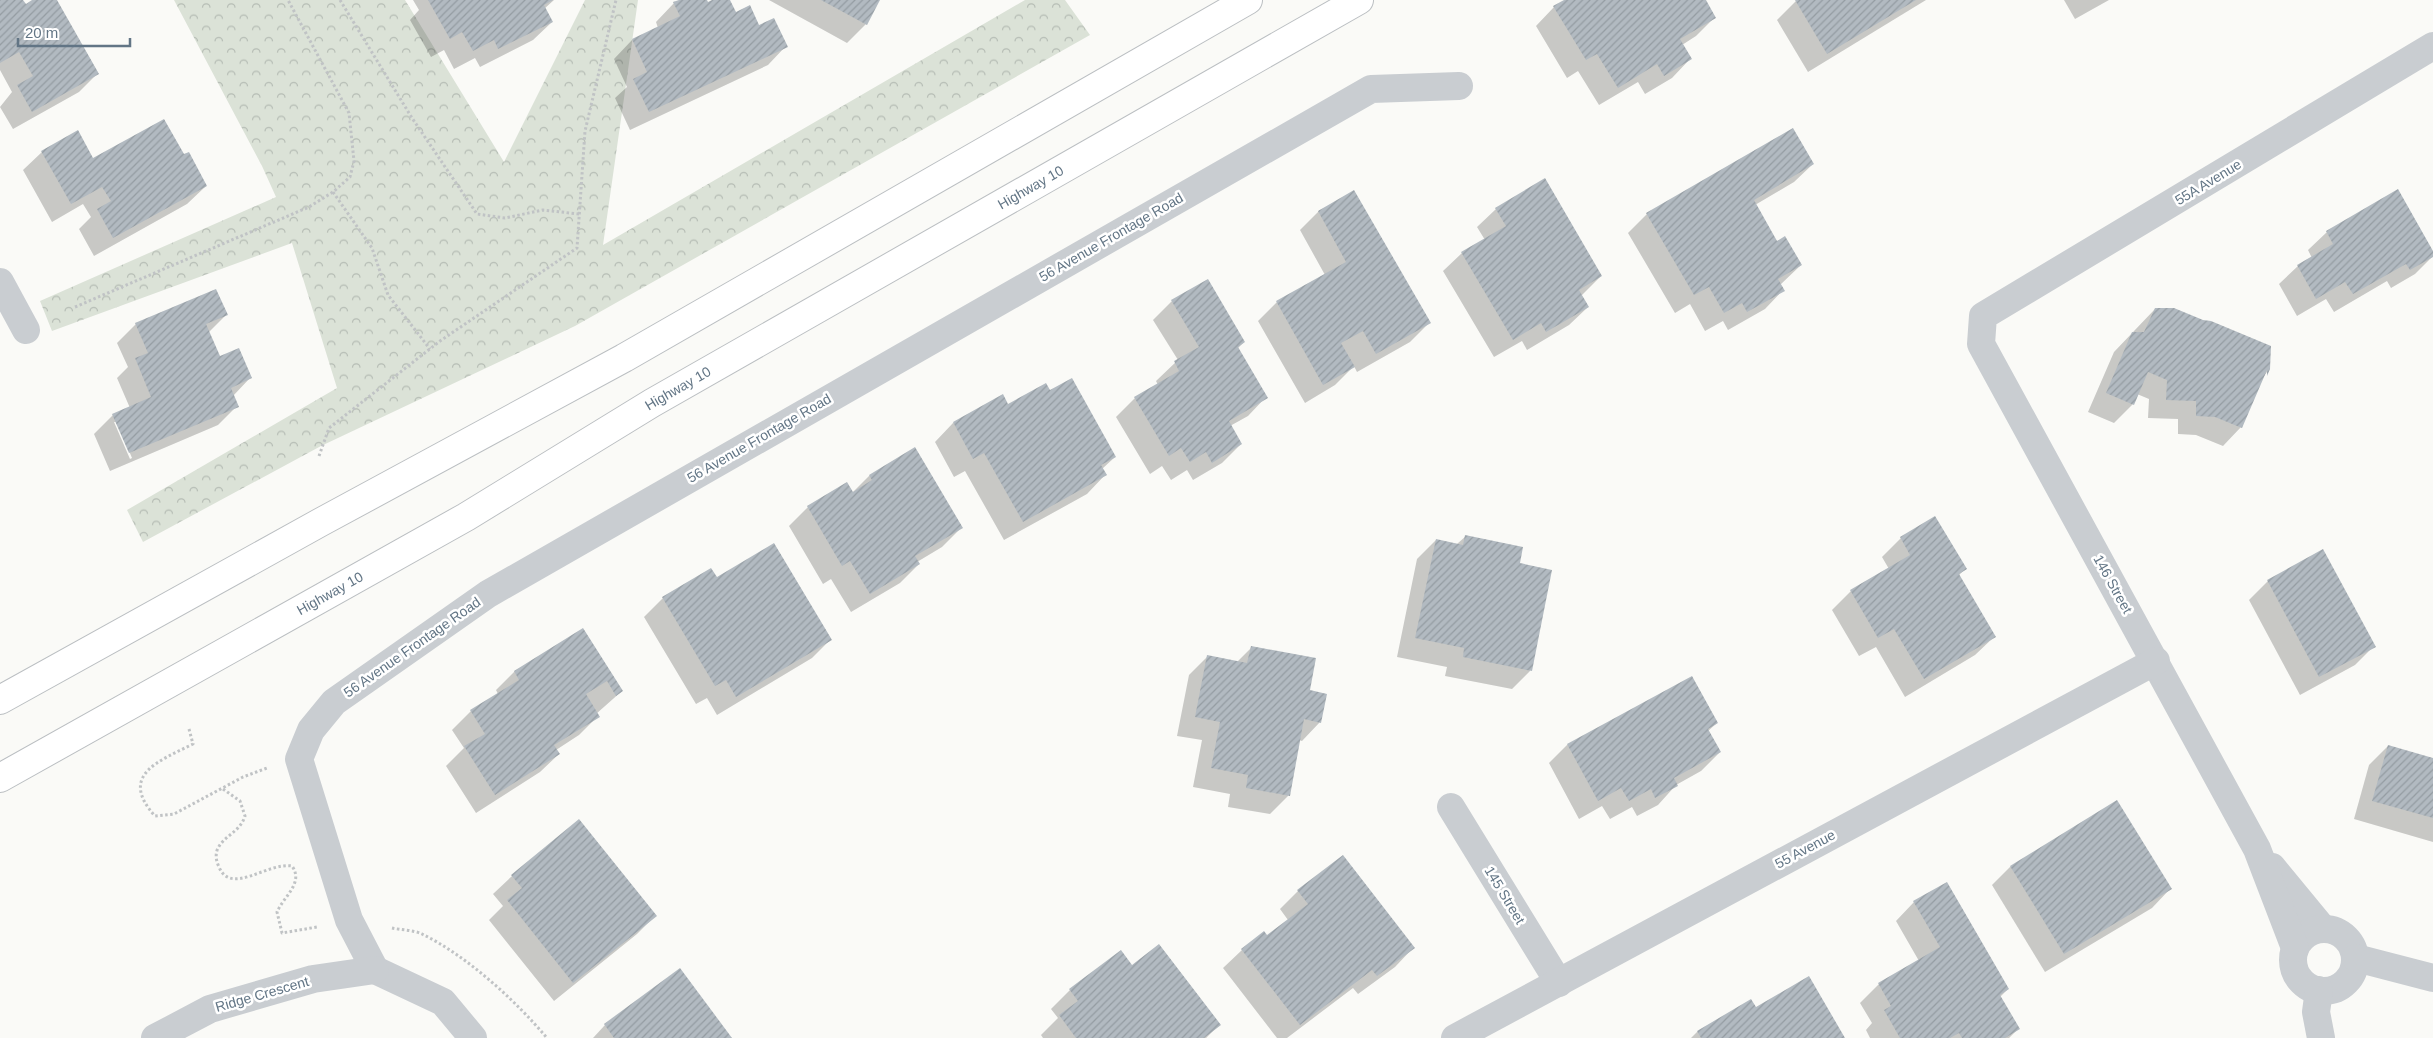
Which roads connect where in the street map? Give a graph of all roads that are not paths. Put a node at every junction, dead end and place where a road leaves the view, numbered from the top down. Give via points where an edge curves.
1 (1248, 0) edge
2 (1359, 0) edge
3 (2433, 46) edge
4 (1460, 86) dead end
5 (0, 282) edge
6 (1983, 316) joint
7 (26, 330) dead end
8 (2156, 661) junction
9 (0, 700) edge
10 (0, 778) edge
11 (1451, 807) dead end
12 (2256, 849) junction
13 (2323, 929) junction
14 (2295, 948) junction
15 (2356, 958) junction
16 (375, 970) junction
17 (2433, 978) edge
18 (1558, 983) junction
19 (2319, 990) junction
20 (155, 1038) edge
21 (473, 1038) edge
22 (1455, 1038) edge
23 (2322, 1038) edge

1 - 9 highway via 624,358
2 - 10 highway, Highway 10 via 660,398 466,517
3 - 6 street, 55A Avenue
4 - 16 street, 56 Avenue Frontage Road via 1371,89 488,594 334,702 311,730 300,759 349,920
5 - 7 street
6 - 8 street, 146 Street via 1981,344
8 - 12 street, 146 Street
8 - 18 street, 55 Avenue
11 - 18 street, 145 Street
12 - 13 street, 146 Street
12 - 14 street, 146 Street
13 - 14 street via 2308,933
13 - 15 street via 2339,932 2347,938
14 - 19 street via 2293,958 2298,977 2304,984
15 - 17 street
15 - 19 street via 2355,968 2342,986
16 - 20 street, Ridge Crescent via 313,979 210,1009
16 - 21 street via 443,1002
18 - 22 street, 55 Avenue
19 - 23 street via 2316,1012

